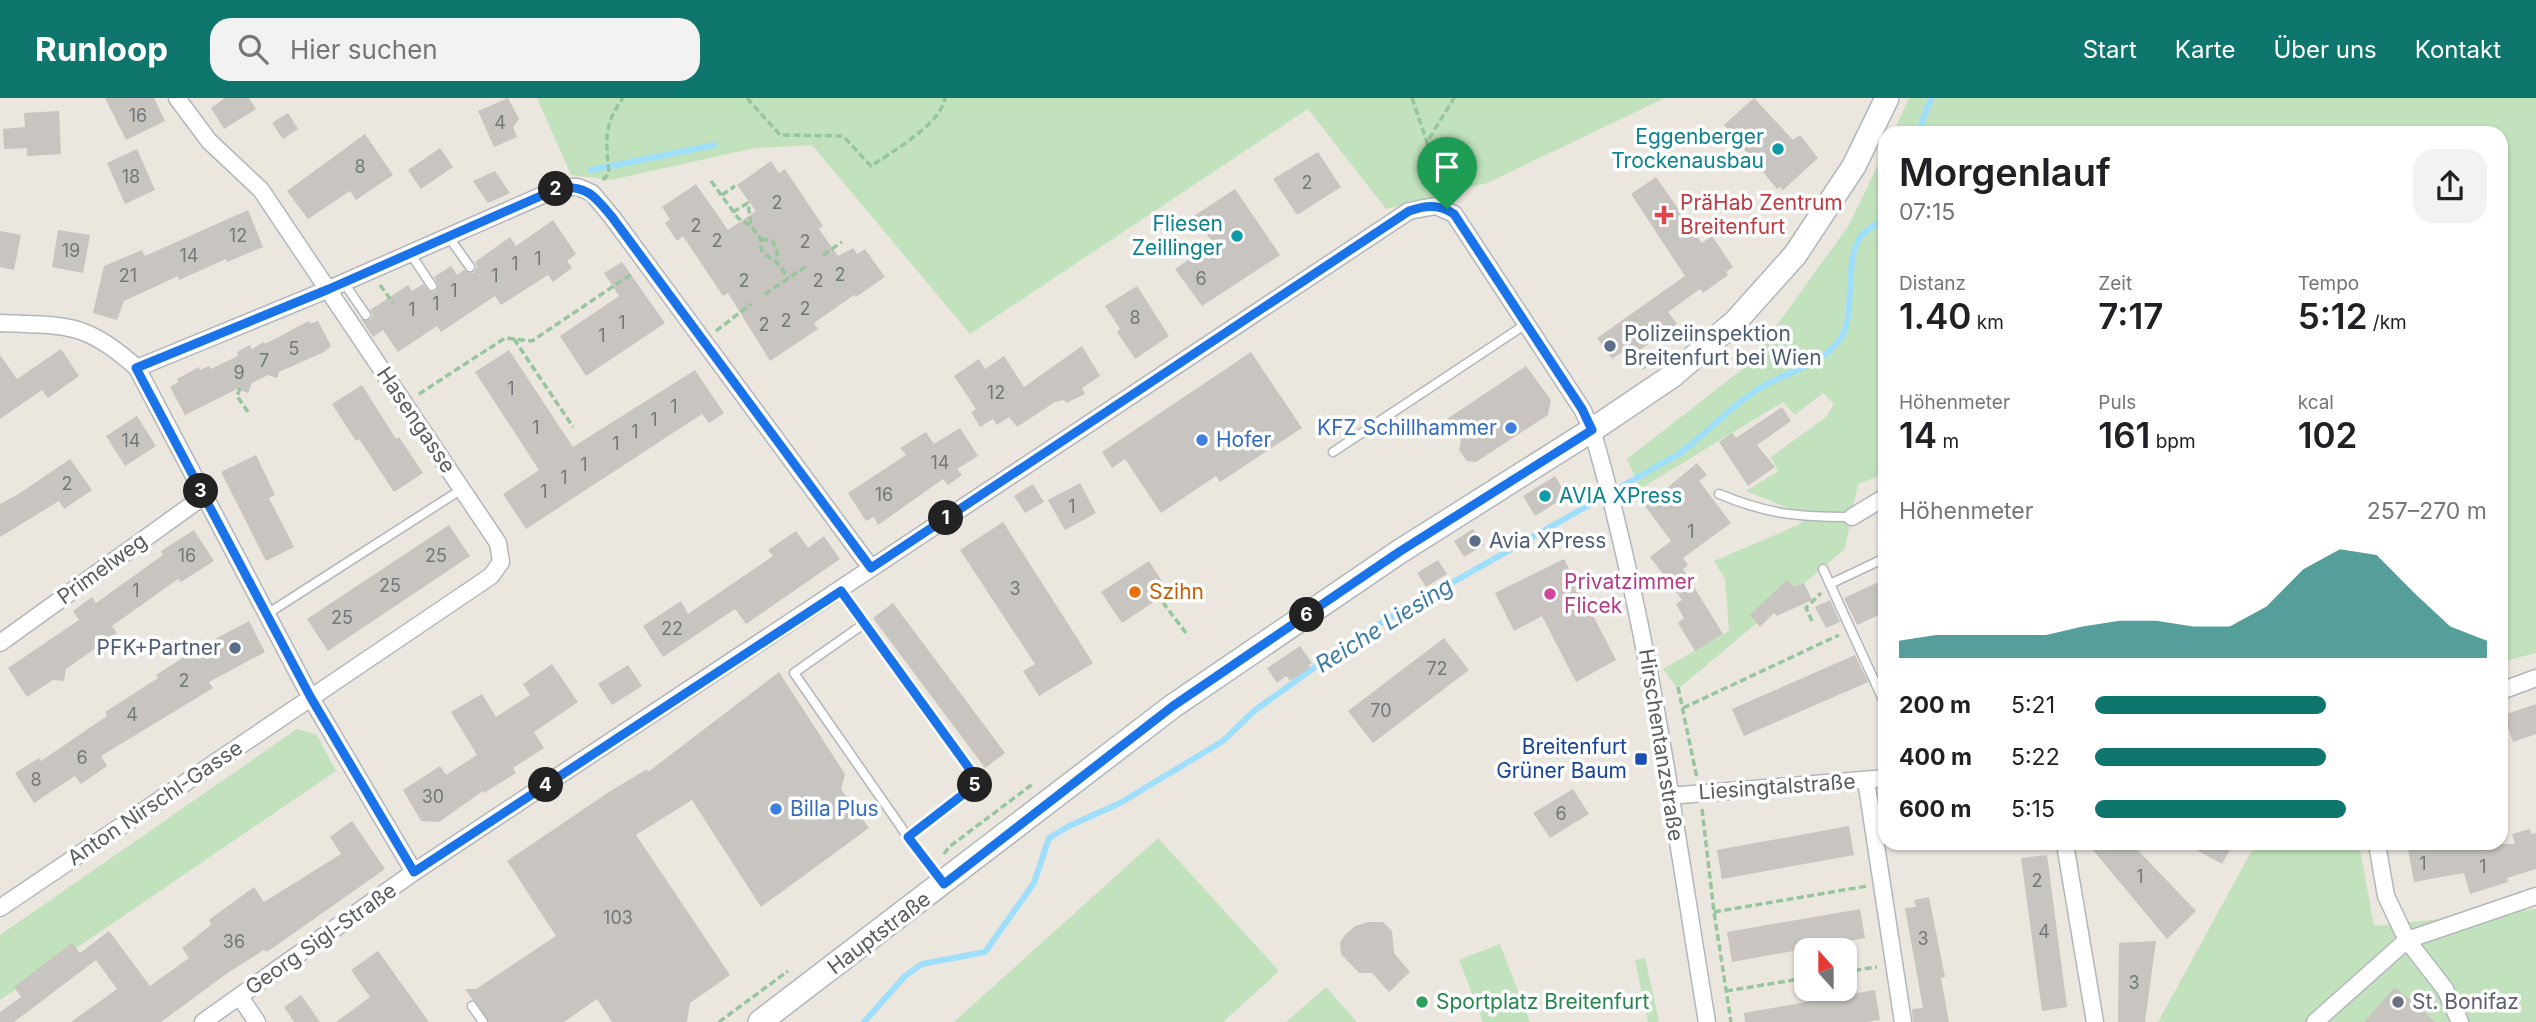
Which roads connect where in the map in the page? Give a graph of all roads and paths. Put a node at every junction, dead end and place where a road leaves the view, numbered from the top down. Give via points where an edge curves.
1 (623, 98) edge
2 (747, 98) edge
3 (945, 98) edge
4 (1412, 98) edge
5 (1454, 98) edge
6 (1887, 98) edge
7 (181, 100) edge
8 (1427, 142) junction
9 (609, 173) dead end
10 (712, 181) dead end
11 (735, 186) dead end
12 (722, 195) junction
13 (1436, 206) junction
14 (733, 212) junction
15 (751, 226) junction
16 (448, 236) junction
17 (761, 239) junction
18 (842, 242) dead end
19 (410, 253) junction
20 (823, 256) dead end
21 (777, 262) junction
22 (646, 264) junction
23 (808, 265) dead end
24 (470, 267) dead end
25 (788, 279) junction
26 (336, 286) junction
27 (432, 286) dead end
28 (765, 295) dead end
29 (751, 304) dead end
30 (366, 316) dead end
31 (0, 323) edge
32 (1527, 324) junction
33 (514, 339) junction
34 (703, 340) junction
35 (1676, 343) dead end
36 (136, 368) junction
37 (1634, 374) dead end
38 (240, 388) dead end
39 (405, 403) junction
40 (248, 412) dead end
41 (573, 427) dead end
42 (1592, 430) junction
43 (1333, 452) dead end
44 (462, 489) junction
45 (1719, 494) dead end
46 (204, 496) junction
47 (1878, 501) edge
48 (1853, 517) joint
49 (1878, 561) edge
50 (871, 568) junction
51 (1824, 569) dead end
52 (1195, 583) dead end
53 (1830, 584) junction
54 (841, 591) junction
55 (267, 614) junction
56 (1812, 621) dead end
57 (865, 623) junction
58 (1851, 629) junction
59 (1186, 633) dead end
60 (0, 642) edge
61 (2536, 678) edge
62 (1678, 687) dead end
63 (2508, 688) edge
64 (1878, 689) edge
65 (311, 698) junction
66 (1683, 708) junction
67 (1878, 779) edge
68 (1866, 780) junction
69 (1700, 793) junction
70 (1669, 796) junction
71 (908, 837) junction
72 (2066, 850) edge
73 (2378, 850) edge
74 (414, 872) junction
75 (944, 884) junction
76 (1882, 884) junction
77 (2536, 895) edge
78 (0, 908) edge
79 (1714, 912) junction
80 (2407, 940) junction
81 (1894, 964) junction
82 (1857, 970) edge
83 (1794, 980) edge
84 (1726, 991) junction
85 (240, 997) junction
86 (472, 1006) dead end
87 (203, 1022) edge
88 (257, 1022) edge
89 (483, 1022) edge
90 (760, 1022) edge
91 (1707, 1022) edge
92 (1731, 1022) edge
93 (1903, 1022) edge
94 (2095, 1022) edge
95 (2315, 1022) edge
96 (2460, 1022) edge

1 - 9 path via 607,130
2 - 3 path via 780,135 843,136 871,166 910,140 943,108
4 - 8 path
5 - 8 path
6 - 42 main road, Hauptstraße via 1847,177 1770,284 1736,321 1672,376
7 - 26 street, Hasengasse via 209,141 261,190
8 - 13 path
10 - 12 path
11 - 12 path
12 - 14 path
13 - 32 street via 1454,214
13 - 50 street, Georg Sigl-Straße via 1409,211
14 - 15 path
14 - 15 path via 748,203
15 - 17 path
16 - 19 street
16 - 22 street via 561,187 578,187 592,193
16 - 24 lane
17 - 21 path via 764,257
17 - 21 path via 772,241
18 - 20 path
19 - 26 street
19 - 27 lane
21 - 25 path
22 - 33 path via 532,341
22 - 34 street
23 - 25 path
25 - 28 path
26 - 30 lane
26 - 36 street
26 - 39 street, Hasengasse
29 - 34 path
31 - 36 street via 74,327 96,335
32 - 42 street
32 - 43 lane
33 - 39 path via 505,338
33 - 41 path
34 - 50 street
35 - 37 path
36 - 46 street
38 - 40 path via 237,396
39 - 44 street, Hasengasse
42 - 70 street, Hirschentanzstraße via 1632,583
42 - 75 main road, Hauptstraße via 1399,552 1173,706
44 - 55 lane
44 - 65 street, Hasengasse via 498,543 501,562 491,576
45 - 48 lane via 1796,517
46 - 55 street
46 - 60 street, Primelweg
47 - 48 street
49 - 53 lane
50 - 54 street, Georg Sigl-Straße
51 - 53 lane
52 - 59 path via 1164,604
53 - 56 path via 1806,608
53 - 58 lane
54 - 57 lane
54 - 74 street, Georg Sigl-Straße
55 - 65 street
57 - 71 lane via 979,782
57 - 71 lane via 794,673
58 - 64 lane
58 - 66 path
61 - 63 street
62 - 66 path
65 - 74 street
65 - 78 street, Anton Nirschl-Gasse
66 - 69 path
67 - 68 street, Liesingtalstraße
68 - 69 street, Liesingtalstraße
68 - 76 street
69 - 70 street, Liesingtalstraße
69 - 79 path
70 - 91 street, Hirschentanzstraße
71 - 75 lane
72 - 94 street
73 - 80 street via 2385,896
74 - 85 street, Georg Sigl-Straße
75 - 90 main road, Hauptstraße
76 - 79 path
76 - 81 street
77 - 80 street
79 - 84 path
80 - 95 street
80 - 96 street via 2445,989
81 - 82 path
81 - 93 street
83 - 84 path
84 - 92 path
85 - 87 street, Georg Sigl-Straße
85 - 88 street
86 - 89 lane

